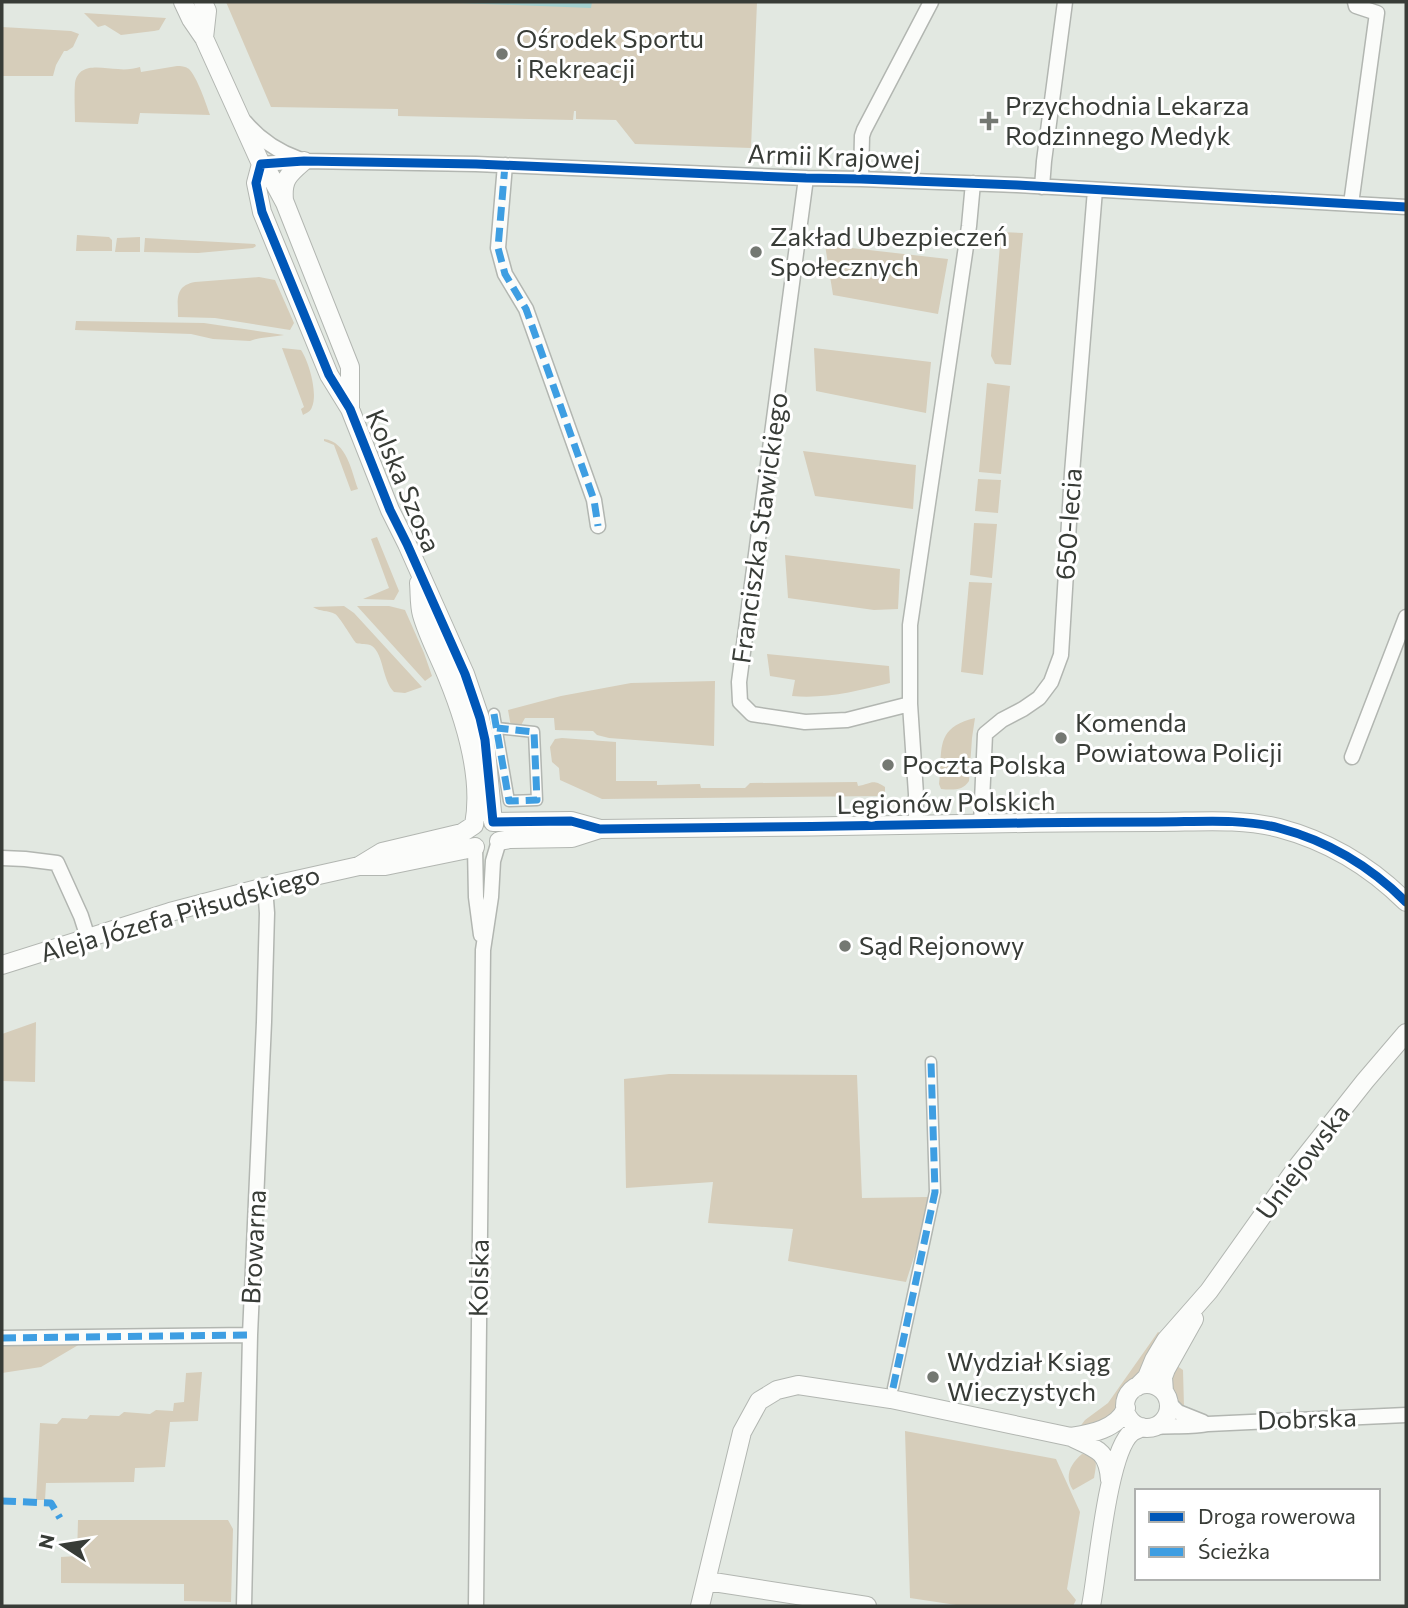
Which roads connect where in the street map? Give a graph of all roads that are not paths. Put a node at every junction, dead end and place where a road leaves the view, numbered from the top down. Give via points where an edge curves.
1 (183, 2) edge
2 (203, 2) edge
3 (931, 2) edge
4 (1065, 2) edge
5 (1354, 2) edge
6 (1378, 8) edge
7 (204, 38) junction
8 (240, 115) junction
9 (304, 161) junction
10 (261, 164) junction
11 (505, 165) junction
12 (806, 178) junction
13 (861, 178) junction
14 (973, 183) junction
15 (1042, 187) junction
16 (1095, 190) junction
17 (285, 203) junction
18 (1351, 204) junction
19 (1406, 207) edge
20 (350, 409) junction
21 (598, 526) dead end
22 (419, 571) junction
23 (1406, 617) edge
24 (911, 704) junction
25 (494, 714) dead end
26 (497, 729) junction
27 (1352, 757) dead end
28 (494, 822) junction
29 (981, 824) junction
30 (474, 825) junction
31 (916, 825) junction
32 (600, 829) junction
33 (499, 842) junction
34 (475, 847) junction
35 (2, 858) edge
36 (359, 866) junction
37 (1386, 883) junction
38 (265, 887) junction
39 (1406, 890) edge
40 (1406, 902) edge
41 (88, 938) junction
42 (483, 950) junction
43 (2, 965) edge
44 (1405, 1033) edge
45 (931, 1062) dead end
46 (1209, 1291) junction
47 (250, 1335) junction
48 (2, 1338) edge
49 (1137, 1387) junction
50 (893, 1388) dead end
51 (1167, 1397) junction
52 (1126, 1408) junction
53 (1406, 1415) edge
54 (1208, 1424) junction
55 (1148, 1427) junction
56 (1071, 1437) junction
57 (1110, 1483) junction
58 (707, 1581) junction
59 (244, 1606) edge
60 (476, 1606) edge
61 (700, 1606) edge
62 (867, 1606) edge
63 (1091, 1606) edge

1 - 7 street, Kolska Szosa
2 - 7 street, Kolska Szosa
3 - 13 street via 864,130
4 - 15 street
5 - 6 street
6 - 18 street
7 - 8 street, Kolska Szosa
8 - 9 street, Armii Krajowej via 279,152
8 - 10 street, Kolska Szosa
9 - 10 street, Armii Krajowej
9 - 11 street, Armii Krajowej
9 - 17 street via 288,174 283,187
10 - 17 street, Kolska Szosa
10 - 20 street, Kolska Szosa via 256,183 262,212 329,374
11 - 12 street, Armii Krajowej
11 - 21 street via 498,248 505,274 529,318 594,500
12 - 13 street, Armii Krajowej
12 - 24 street, Franciszka Stawickiego via 739,681 740,702 752,714 805,722 847,720
13 - 14 street, Armii Krajowej
14 - 15 street, Armii Krajowej
14 - 24 street via 910,625
15 - 16 street, Armii Krajowej
16 - 18 street, Armii Krajowej
16 - 29 street, 650-lecia via 1060,655 1051,682 1039,698 985,734
17 - 20 street, Kolska Szosa via 350,367
18 - 19 street, Armii Krajowej
20 - 22 street, Kolska Szosa
22 - 28 street, Kolska Szosa via 480,718
22 - 30 street, Kolska Szosa via 422,614 469,744
23 - 27 street
24 - 31 street
25 - 26 street
26 - 26 street via 534,732 537,800 509,801
28 - 30 street
28 - 32 street, Legionów Polskich via 571,821
28 - 33 street
29 - 31 street, Legionów Polskich
29 - 37 street, Legionów Polskich via 1263,824 1322,843
30 - 34 street via 470,837
30 - 36 street, Aleja Józefa Piłsudskiego via 462,833 382,852
31 - 32 street, Legionów Polskich
32 - 33 street, Legionów Polskich via 572,838
33 - 34 street via 489,850
33 - 42 street, Kolska
34 - 36 street, Aleja Józefa Piłsudskiego via 384,866
34 - 42 street, Kolska
35 - 41 street via 57,863
36 - 38 street, Aleja Józefa Piłsudskiego
37 - 39 street, Legionów Polskich
37 - 40 street, Legionów Polskich
38 - 41 street, Aleja Józefa Piłsudskiego
38 - 47 street, Browarna via 264,1022
41 - 43 street, Aleja Józefa Piłsudskiego
42 - 60 street, Kolska
44 - 46 street, Uniejowska via 1297,1167
45 - 50 street via 935,1192
46 - 49 street, Uniejowska via 1166,1340
46 - 51 street, Uniejowska via 1166,1369
47 - 48 street
47 - 59 street, Browarna
49 - 51 street via 1152,1384
49 - 52 street via 1128,1396
51 - 54 street, Dobrska via 1178,1412
51 - 55 street via 1166,1418
52 - 55 street via 1131,1420
52 - 56 street via 1107,1427
53 - 54 street, Dobrska
54 - 55 street, Dobrska
55 - 57 street via 1131,1433
56 - 57 street via 1102,1452
56 - 58 street via 891,1399 798,1385 777,1390 759,1401 742,1432
57 - 63 street
58 - 61 street
58 - 62 street

